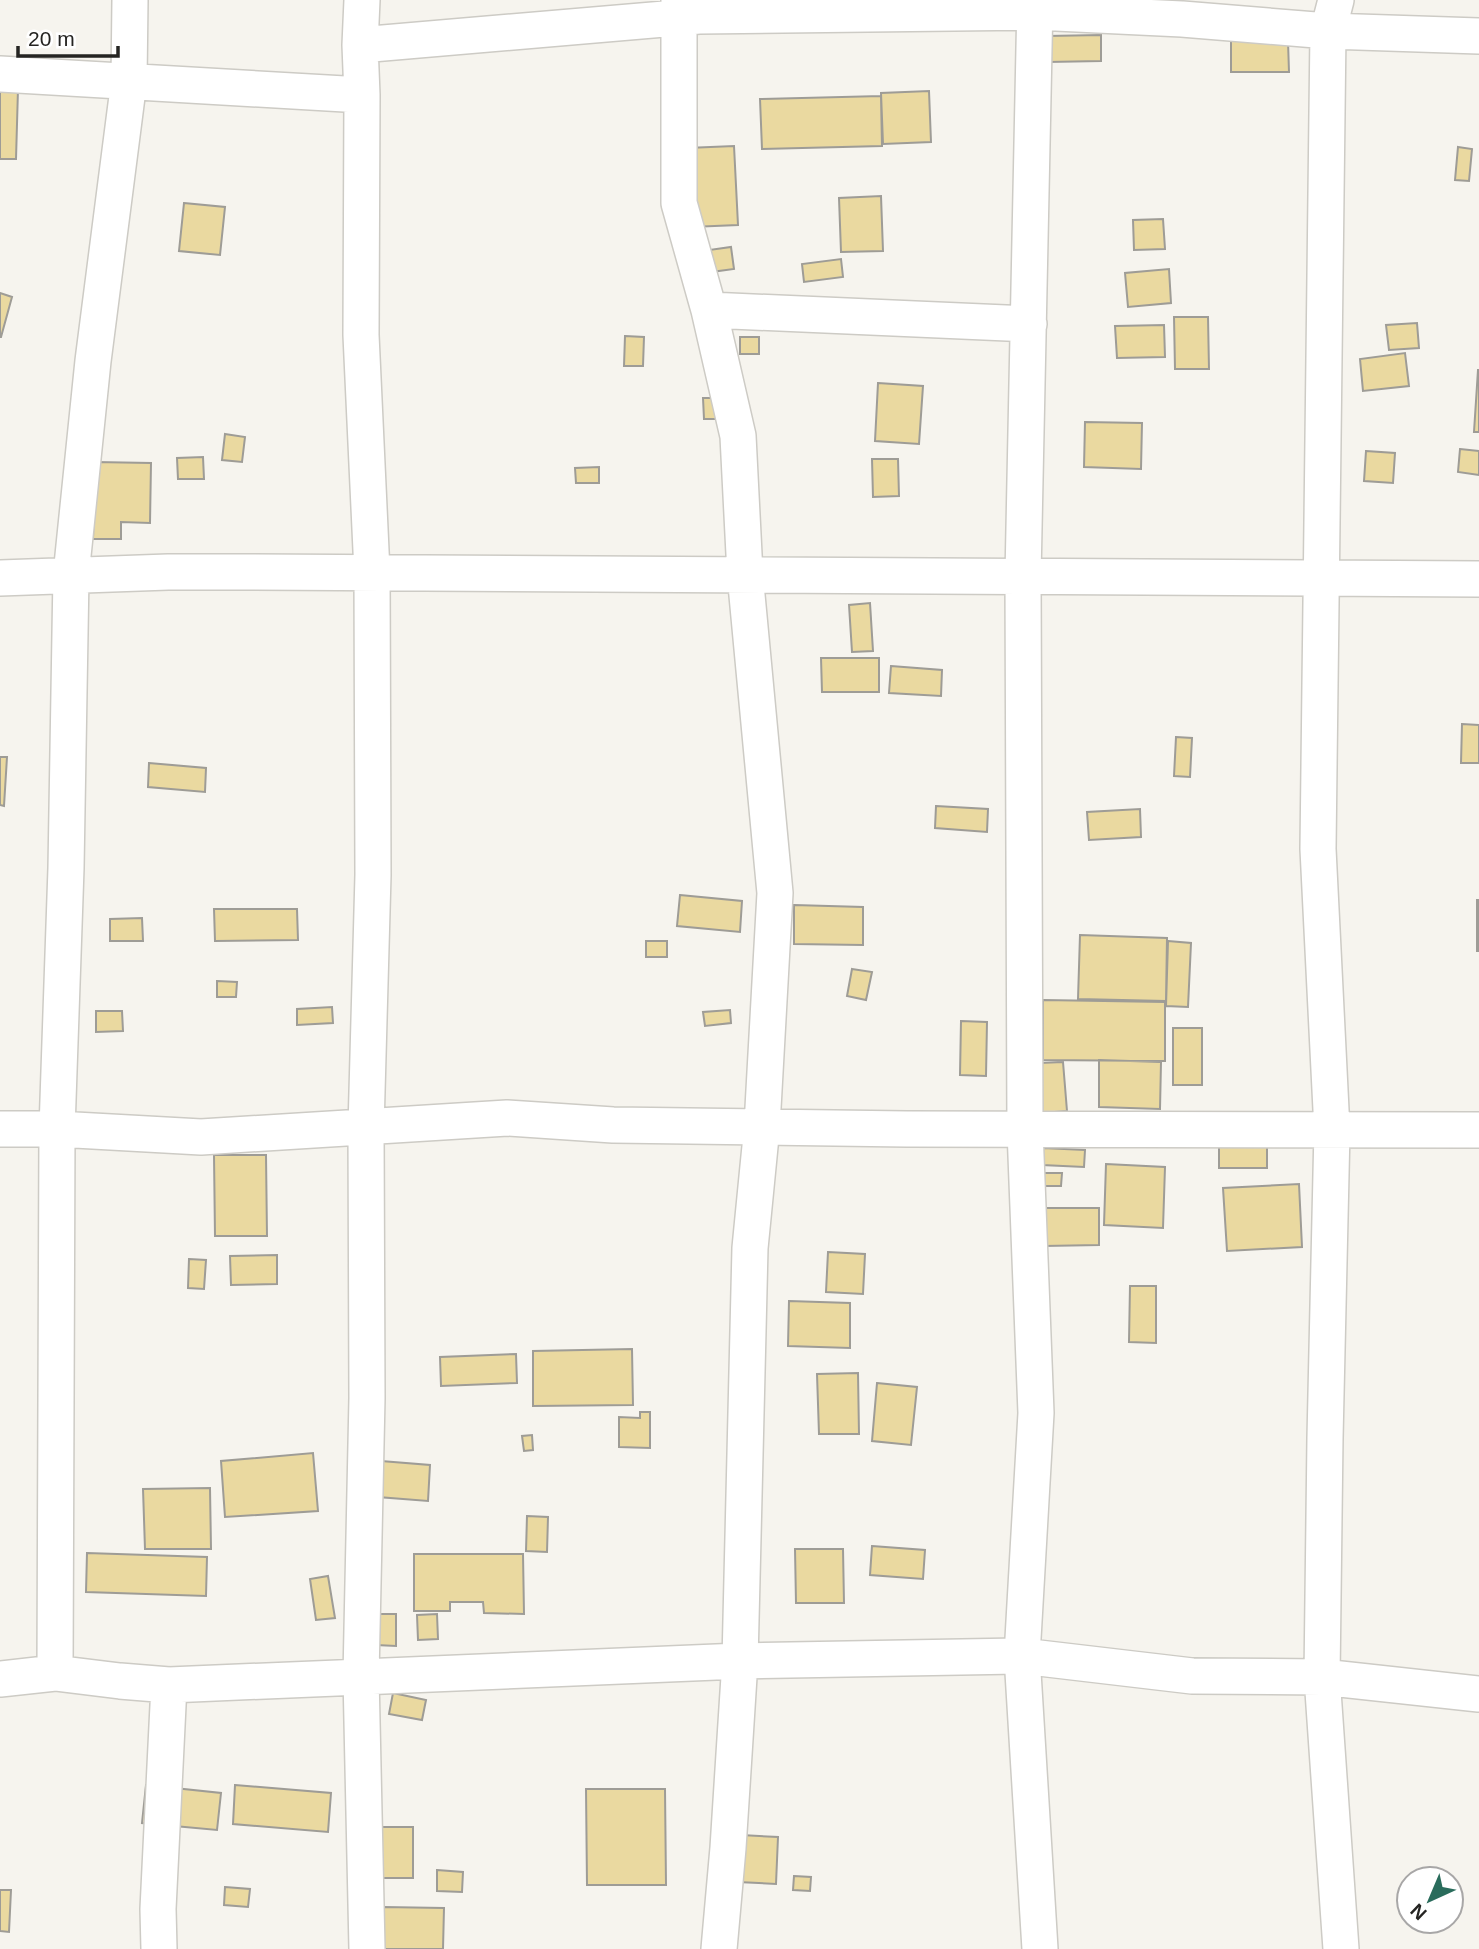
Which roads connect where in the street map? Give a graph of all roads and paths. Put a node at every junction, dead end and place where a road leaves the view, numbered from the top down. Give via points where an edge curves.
1 (130, 0) edge
2 (362, 0) edge
3 (1035, 6) edge
4 (679, 9) edge
5 (1332, 15) edge
6 (1479, 36) edge
7 (360, 45) junction
8 (0, 74) edge
9 (129, 81) junction
10 (362, 95) junction
11 (709, 310) junction
12 (1029, 324) junction
13 (372, 572) junction
14 (71, 575) junction
15 (746, 575) junction
16 (1023, 576) junction
17 (0, 578) edge
18 (1320, 578) junction
19 (1479, 579) edge
20 (762, 1126) junction
21 (366, 1128) junction
22 (0, 1129) edge
23 (57, 1129) junction
24 (1025, 1130) junction
25 (1332, 1130) junction
26 (1479, 1130) edge
27 (1022, 1656) junction
28 (740, 1661) junction
29 (55, 1673) junction
30 (361, 1676) junction
31 (1322, 1677) junction
32 (0, 1679) edge
33 (169, 1685) junction
34 (1479, 1694) edge
35 (159, 1949) edge
36 (367, 1949) edge
37 (719, 1949) edge
38 (1040, 1949) edge
39 (1341, 1949) edge

1 - 9 street
2 - 7 street
3 - 4 street via 699,16
3 - 5 street via 1182,19
3 - 12 street
4 - 7 street
4 - 11 street via 679,203
5 - 6 street
5 - 18 street
7 - 10 street
8 - 9 street
9 - 10 street
9 - 14 street
10 - 13 street via 361,335
11 - 12 street
11 - 15 street via 738,436
12 - 16 street
13 - 14 street
13 - 15 street
13 - 21 street via 373,875
14 - 17 street
14 - 23 street
15 - 16 street
15 - 20 street via 775,893
16 - 18 street
16 - 24 street
18 - 19 street
18 - 25 street via 1318,849
20 - 21 street via 613,1125 508,1118
20 - 24 street
20 - 28 street via 751,1248
21 - 23 street via 201,1136
21 - 30 street
22 - 23 street
23 - 29 street
24 - 25 street
24 - 27 street via 1036,1413
25 - 26 street
25 - 31 street
27 - 28 street
27 - 31 street via 1192,1676
27 - 38 street
28 - 30 street
28 - 37 street
29 - 32 street
29 - 33 street
30 - 33 street
30 - 36 street
31 - 34 street
31 - 39 street
33 - 35 street

